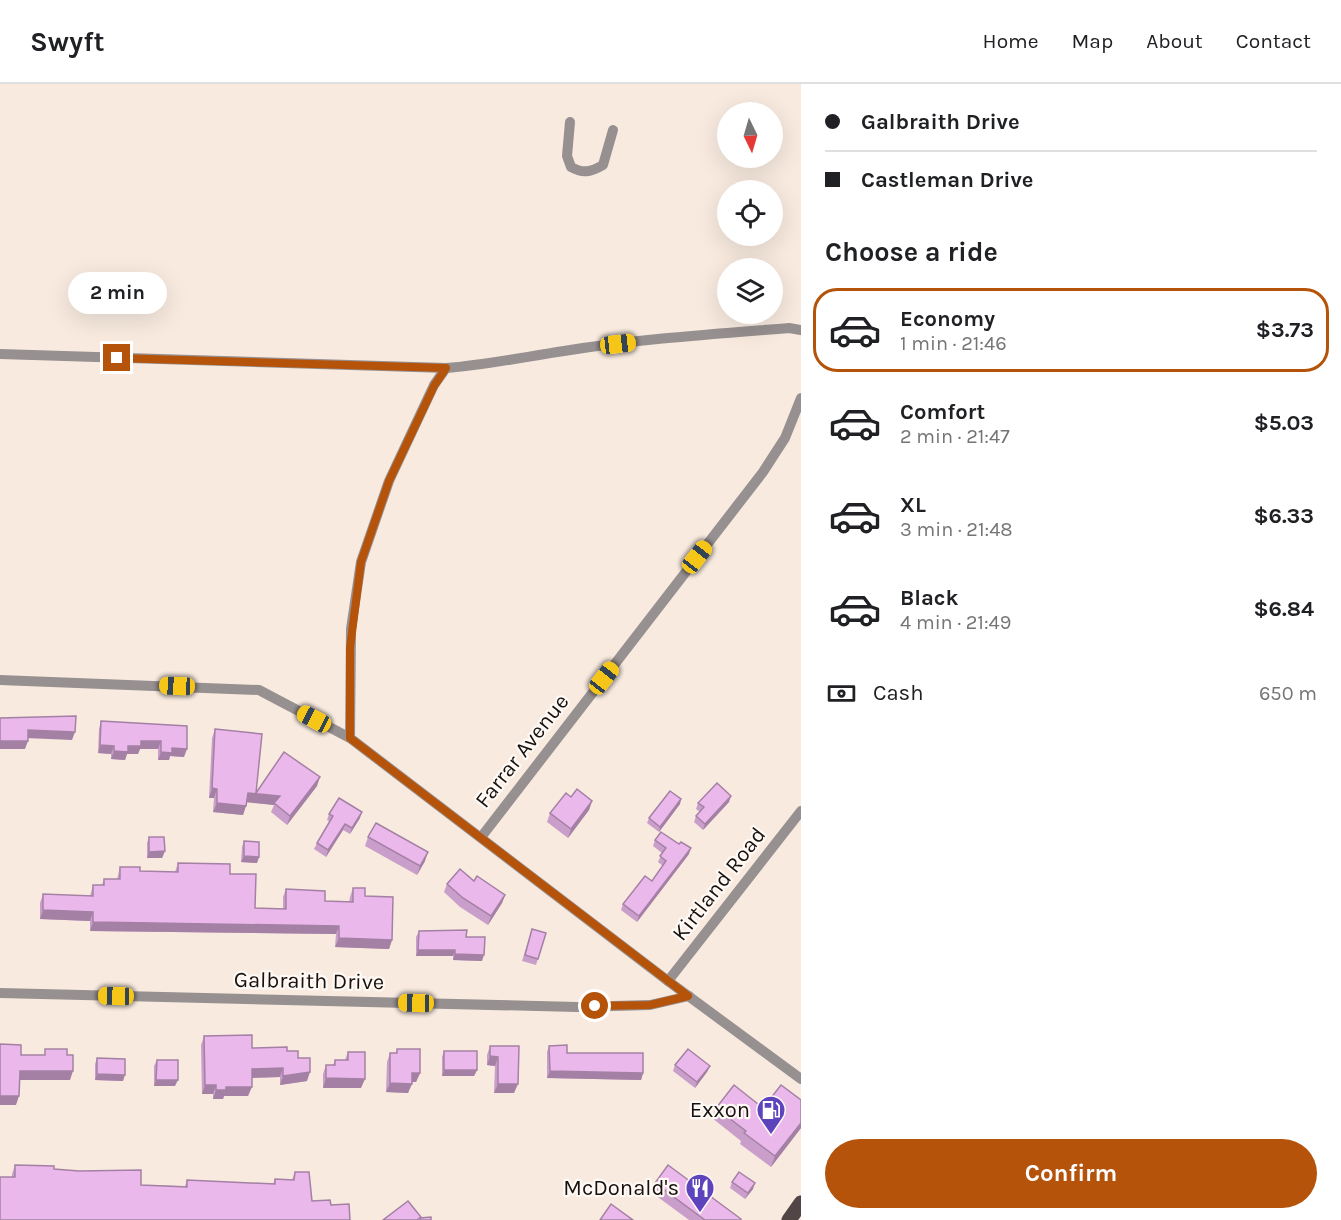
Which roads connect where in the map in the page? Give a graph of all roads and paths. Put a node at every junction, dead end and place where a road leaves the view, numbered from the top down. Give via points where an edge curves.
1 (570, 122) dead end
2 (613, 130) dead end
3 (801, 330) edge
4 (0, 354) edge
5 (446, 368) junction
6 (801, 398) edge
7 (0, 680) edge
8 (350, 738) junction
9 (801, 811) edge
10 (482, 836) junction
11 (668, 981) junction
12 (0, 993) edge
13 (688, 996) junction
14 (801, 1079) edge
15 (801, 1203) edge
16 (789, 1220) edge

1 - 2 street via 567,156 571,167 579,171 592,171 603,165
3 - 5 street via 671,338
4 - 5 street
5 - 8 street via 389,481 361,562 350,648
6 - 10 street, Farrar Avenue via 785,438 763,472
7 - 8 street via 259,690
8 - 10 street
9 - 11 street, Kirtland Road
10 - 11 street
11 - 13 street
12 - 13 street, Galbraith Drive via 577,1007 650,1005
13 - 14 street
15 - 16 main road

